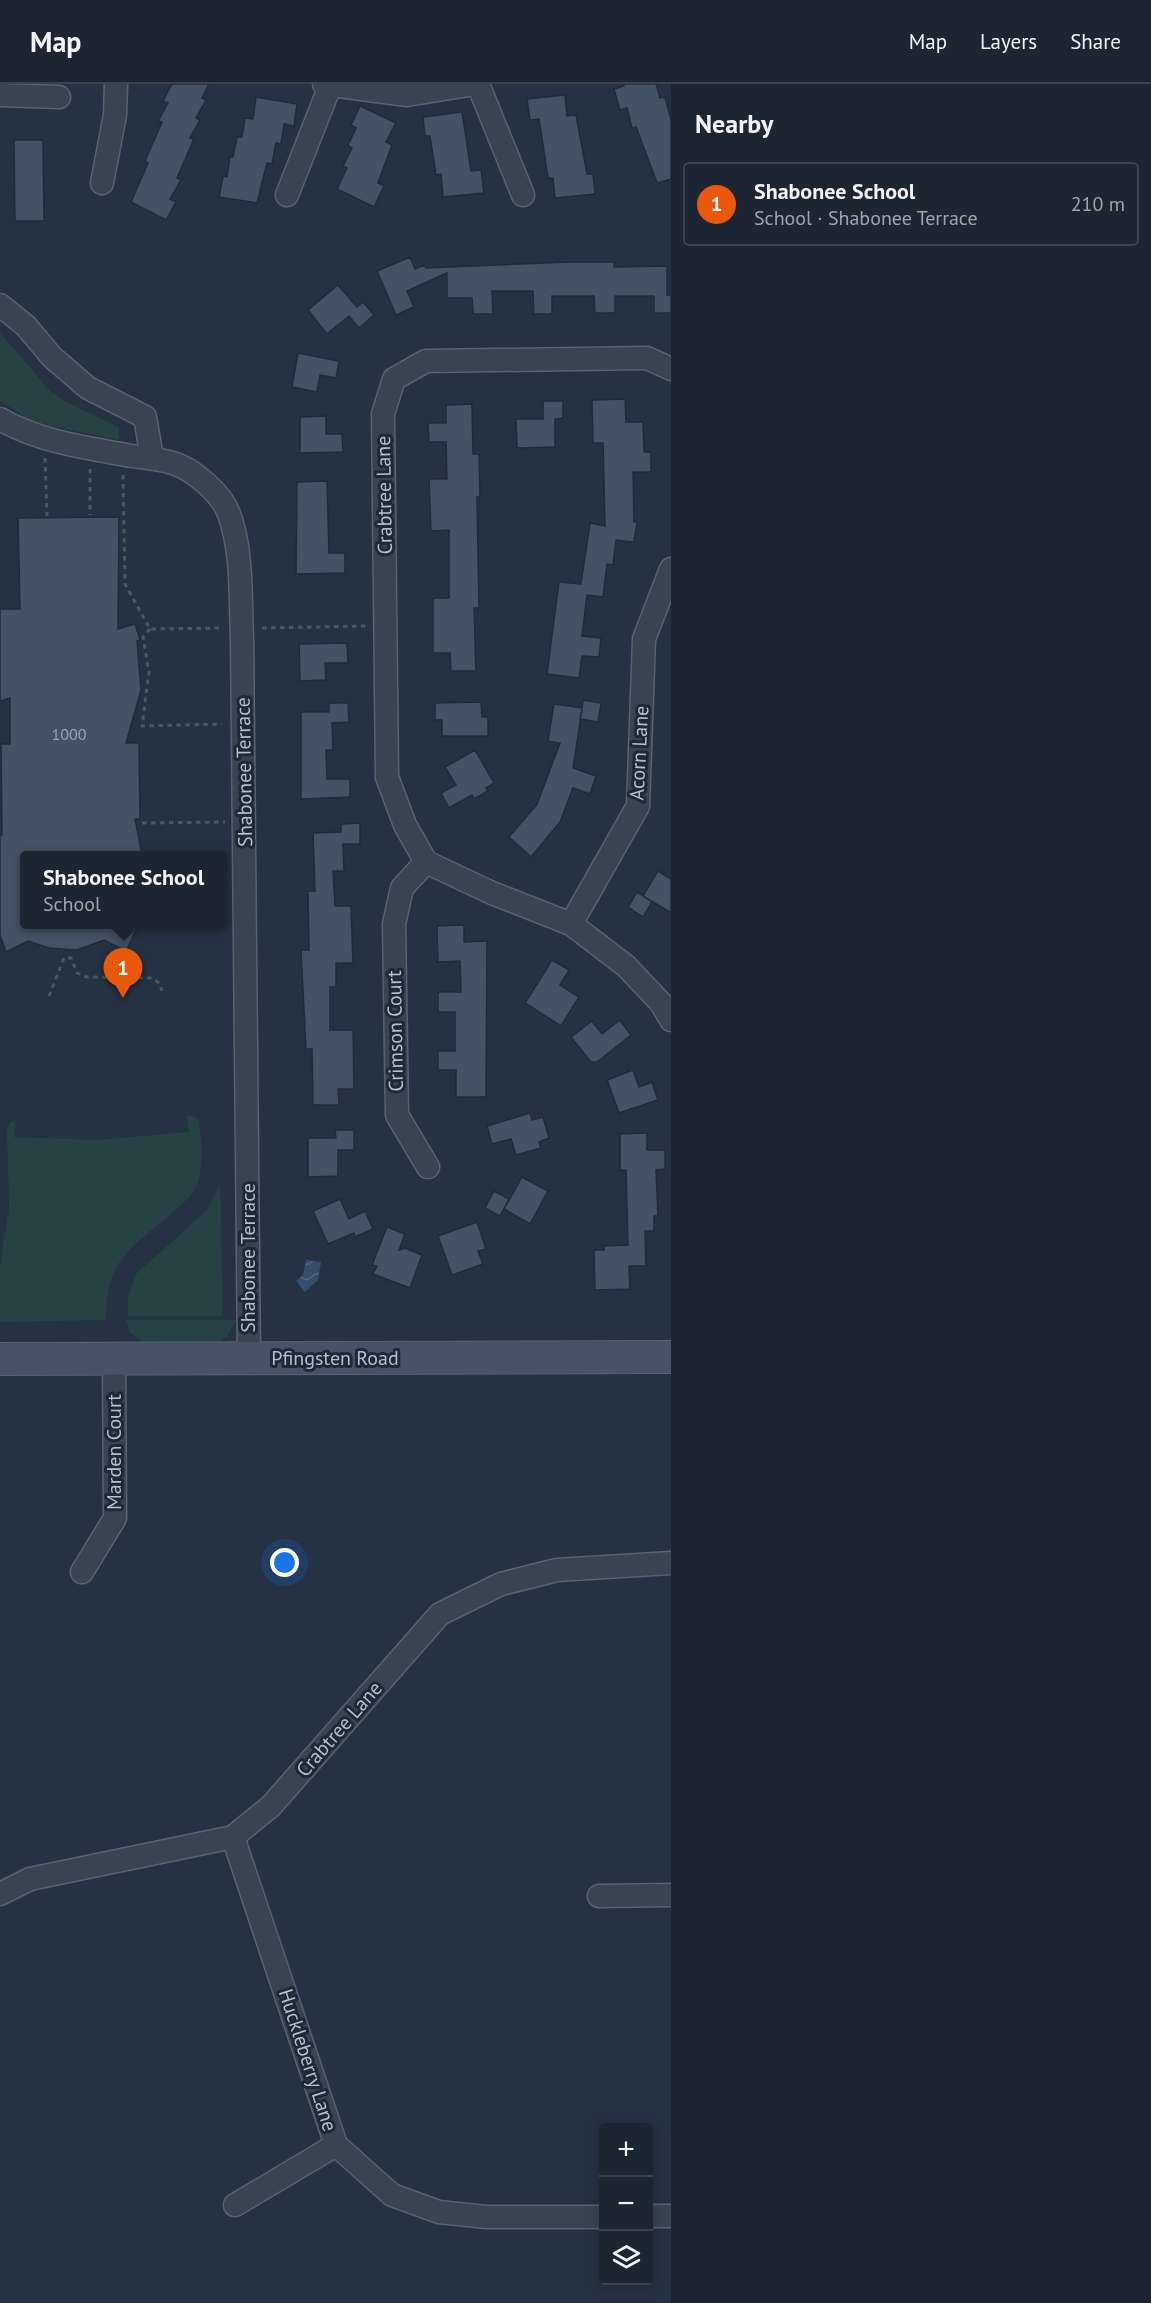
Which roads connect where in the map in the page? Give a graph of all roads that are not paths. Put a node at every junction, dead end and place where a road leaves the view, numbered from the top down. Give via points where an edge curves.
1 (116, 84) edge
2 (476, 84) edge
3 (327, 85) edge
4 (0, 95) edge
5 (59, 97) dead end
6 (102, 183) dead end
7 (287, 195) dead end
8 (522, 195) dead end
9 (0, 305) edge
10 (671, 369) edge
11 (0, 419) edge
12 (152, 458) junction
13 (671, 569) edge
14 (426, 862) junction
15 (571, 924) junction
16 (671, 1020) edge
17 (428, 1167) dead end
18 (671, 1357) edge
19 (0, 1359) edge
20 (114, 1359) junction
21 (249, 1359) junction
22 (671, 1563) edge
23 (82, 1572) dead end
24 (233, 1837) junction
25 (0, 1894) edge
26 (671, 1895) edge
27 (599, 1896) dead end
28 (336, 2145) junction
29 (235, 2205) dead end
30 (653, 2216) edge
31 (671, 2216) edge
32 (599, 2217) edge

1 - 6 street via 115,116
2 - 3 street via 407,95
2 - 8 street
3 - 7 street
4 - 5 street
9 - 12 street via 88,388 145,417
10 - 14 street, Crabtree Lane via 647,358 426,361 394,379 383,414 387,777 405,825
11 - 12 street, Shabonee Terrace via 20,431 73,446
12 - 21 street, Shabonee Terrace via 175,463 194,474 229,512 240,577
13 - 15 street, Acorn Lane via 644,639 638,806
14 - 15 street
14 - 17 street, Crimson Court via 402,888 394,924 397,1115
15 - 16 street via 626,966 661,1003
18 - 21 main road, Pfingsten Road
19 - 20 main road, Pfingsten Road
20 - 21 main road, Pfingsten Road
20 - 23 street, Marden Court via 115,1518
22 - 24 street, Crabtree Lane via 557,1570 501,1584 440,1614 271,1806
24 - 25 street, Crabtree Lane via 30,1879
24 - 28 street, Huckleberry Lane
26 - 27 street
28 - 29 street
28 - 32 street, Huckleberry Lane via 392,2195 439,2212 486,2217
30 - 31 street

